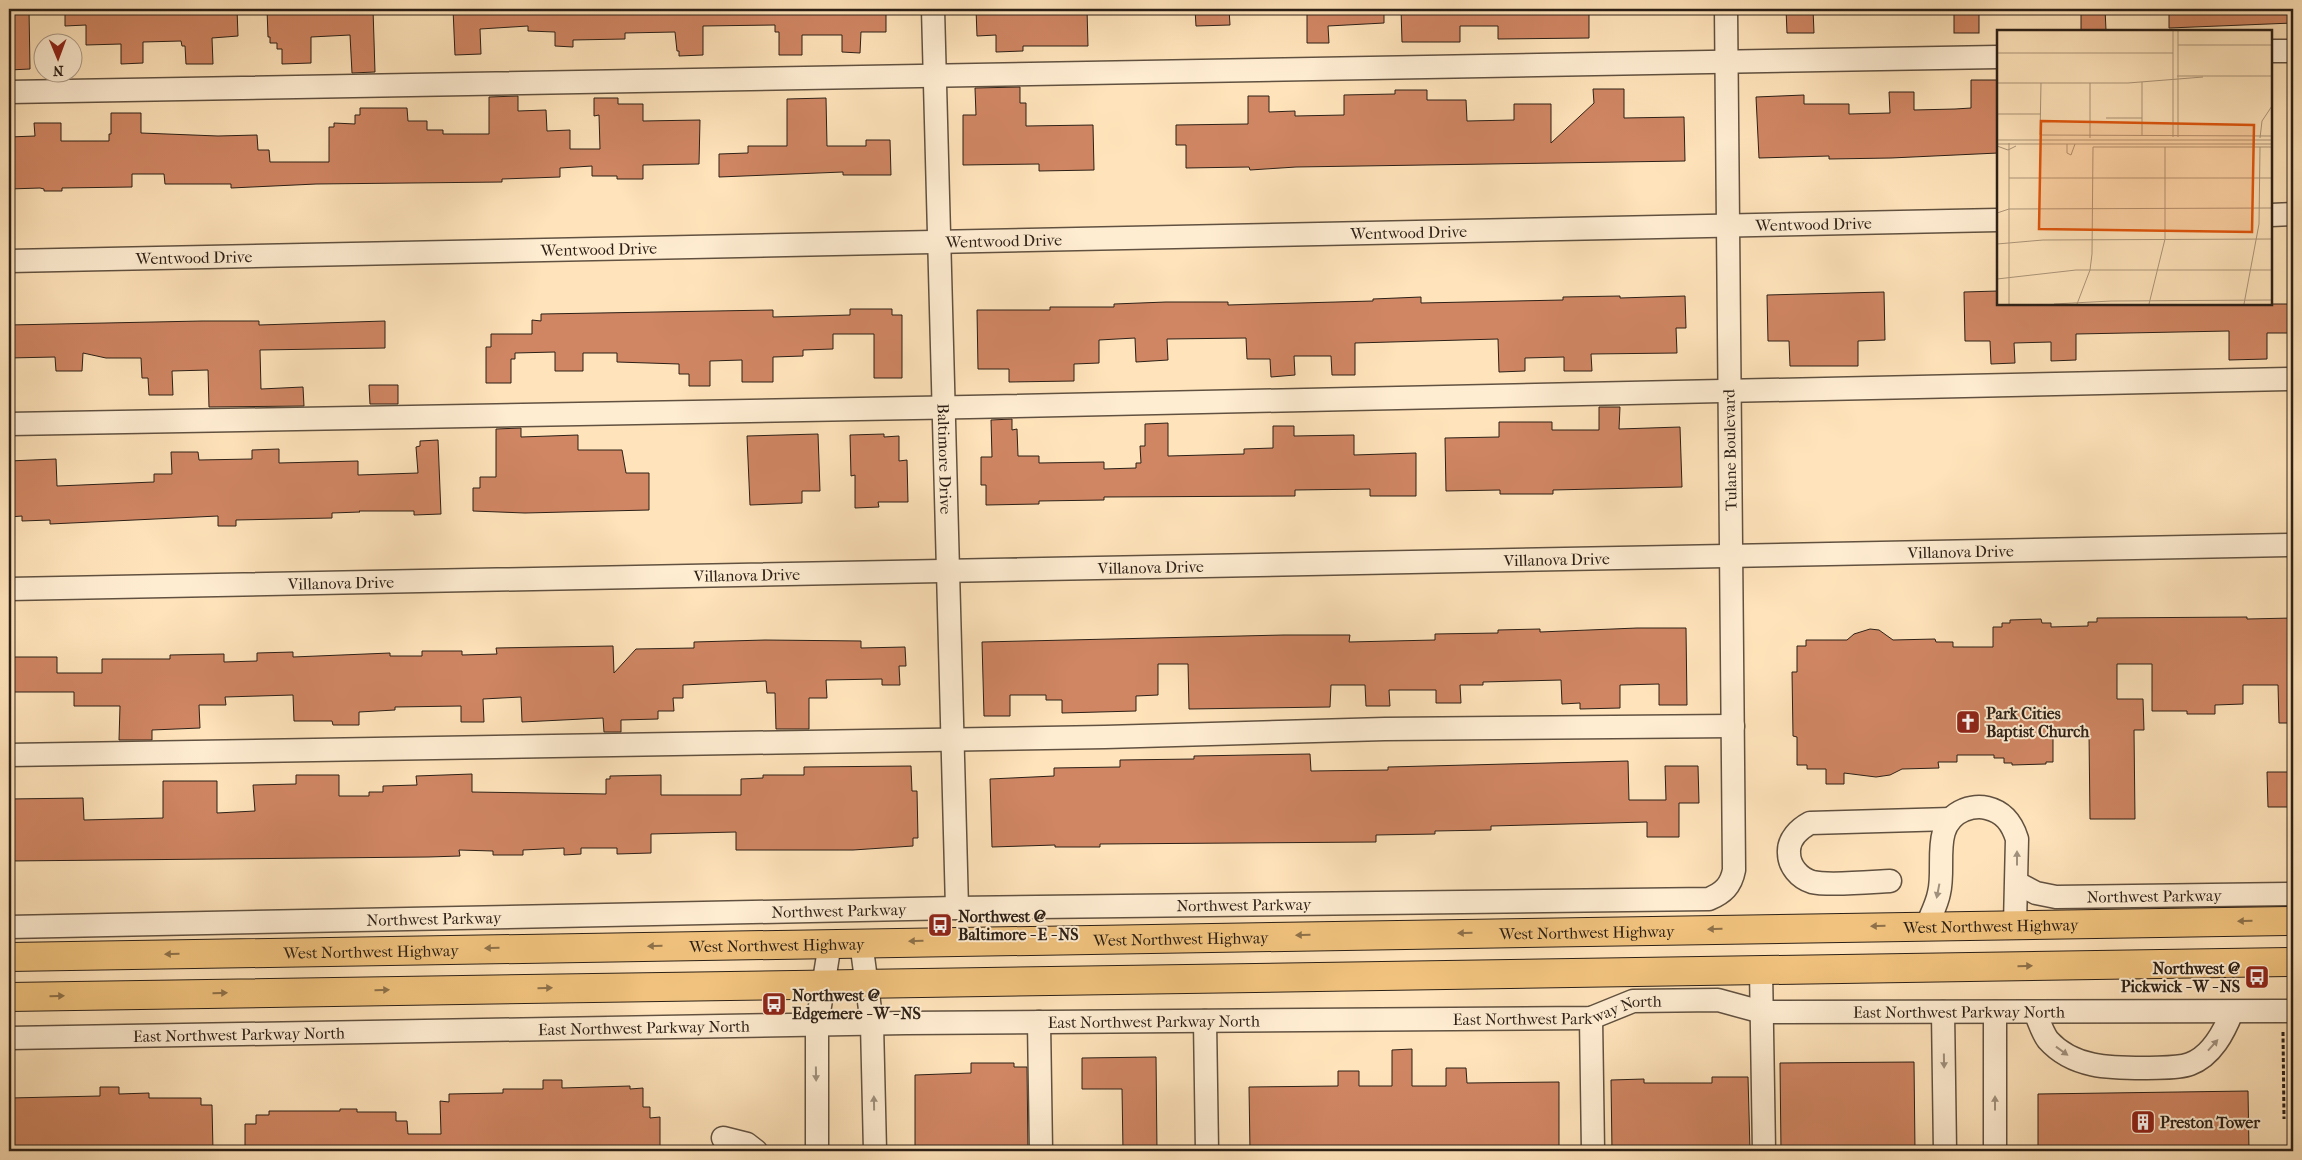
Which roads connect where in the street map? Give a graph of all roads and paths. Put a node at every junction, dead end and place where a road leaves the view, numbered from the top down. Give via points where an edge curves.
1 (933, 9) edge
2 (1726, 9) edge
3 (2272, 51) edge
4 (2293, 51) edge
5 (1997, 57) edge
6 (1727, 63) junction
7 (934, 75) junction
8 (9, 92) edge
9 (2293, 214) edge
10 (2272, 215) edge
11 (1997, 220) edge
12 (1729, 226) junction
13 (938, 242) junction
14 (9, 261) edge
15 (2293, 380) edge
16 (1730, 391) junction
17 (943, 408) junction
18 (9, 424) edge
19 (2293, 545) edge
20 (1731, 556) junction
21 (948, 572) junction
22 (9, 589) edge
23 (1733, 726) junction
24 (950, 739) junction
25 (9, 755) edge
26 (1951, 820) junction
27 (1850, 821) junction
28 (1941, 854) junction
29 (1890, 881) dead end
30 (2017, 883) junction
31 (1727, 889) joint
32 (2293, 894) edge
33 (956, 908) junction
34 (2293, 921) edge
35 (2015, 924) junction
36 (1927, 925) junction
37 (9, 927) edge
38 (861, 942) junction
39 (830, 943) junction
40 (9, 957) edge
41 (2293, 962) edge
42 (1763, 970) junction
43 (868, 982) junction
44 (823, 983) junction
45 (9, 996) edge
46 (2288, 1011) edge
47 (1762, 1012) junction
48 (1943, 1012) junction
49 (1995, 1012) junction
50 (2035, 1012) junction
51 (2232, 1012) junction
52 (1591, 1018) junction
53 (1040, 1022) junction
54 (1205, 1022) junction
55 (872, 1024) junction
56 (817, 1025) junction
57 (9, 1038) edge
58 (2284, 1119) dead end
59 (723, 1138) dead end
60 (756, 1151) edge
61 (817, 1151) edge
62 (875, 1151) edge
63 (1040, 1151) edge
64 (1207, 1151) edge
65 (1593, 1151) edge
66 (1764, 1151) edge
67 (1945, 1151) edge
68 (1995, 1151) edge

1 - 7 street, Baltimore Drive
2 - 6 street, Tulane Boulevard
3 - 4 street
5 - 6 street
6 - 7 street
6 - 12 street, Tulane Boulevard
7 - 8 street
7 - 13 street, Baltimore Drive
9 - 10 street
11 - 12 street, Wentwood Drive
12 - 13 street, Wentwood Drive
12 - 16 street, Tulane Boulevard
13 - 14 street, Wentwood Drive
13 - 17 street, Baltimore Drive
15 - 16 street
16 - 17 street
16 - 20 street, Tulane Boulevard
17 - 18 street
17 - 21 street, Baltimore Drive
19 - 20 street, Villanova Drive
20 - 21 street, Villanova Drive
20 - 23 street, Tulane Boulevard
21 - 22 street, Villanova Drive
21 - 24 street, Baltimore Drive
23 - 24 street via 1385,729
23 - 31 street, Tulane Boulevard via 1734,870
24 - 25 street
24 - 33 street, Baltimore Drive
26 - 27 street
26 - 28 street via 1944,830
30 -> 26 street via 2018,839 2006,818 1996,810 1972,807
27 - 28 street via 1916,830 1933,839
27 - 29 street via 1810,823 1802,828 1790,843 1789,853 1795,871 1812,882
28 -> 36 street via 1939,892
30 - 32 street, Northwest Parkway via 2056,897
30 - 35 street
31 - 33 street, Northwest Parkway via 1709,899
33 - 37 street, Northwest Parkway
34 -> 35 main road, West Northwest Highway
35 - 36 main road, West Northwest Highway
35 - 42 main road via 2009,940 1995,950 1806,953
36 -> 38 main road, West Northwest Highway
38 - 39 main road, West Northwest Highway
38 - 43 street
39 -> 40 main road, West Northwest Highway
39 - 44 street
42 -> 41 main road
42 - 43 main road
42 - 47 street
43 - 44 main road
43 - 55 street
45 -> 44 main road
44 - 56 street
46 - 51 street, East Northwest Parkway North
46 - 58 path
47 - 48 street, East Northwest Parkway North
47 - 52 street, East Northwest Parkway North via 1718,1000 1633,1001
47 - 66 street
48 - 49 street, East Northwest Parkway North
48 -> 67 street
49 - 50 street, East Northwest Parkway North
68 -> 49 street
50 - 51 street, East Northwest Parkway North
50 -> 51 street via 2047,1038 2064,1054 2107,1068 2190,1064 2211,1049 2223,1034
52 - 54 street, East Northwest Parkway North
52 - 65 street
53 - 54 street, East Northwest Parkway North
53 - 55 street, East Northwest Parkway North
53 - 63 street
54 - 64 street
55 - 56 street, East Northwest Parkway North
62 -> 55 street
56 - 57 street, East Northwest Parkway North
56 -> 61 street
59 - 60 street via 742,1142

